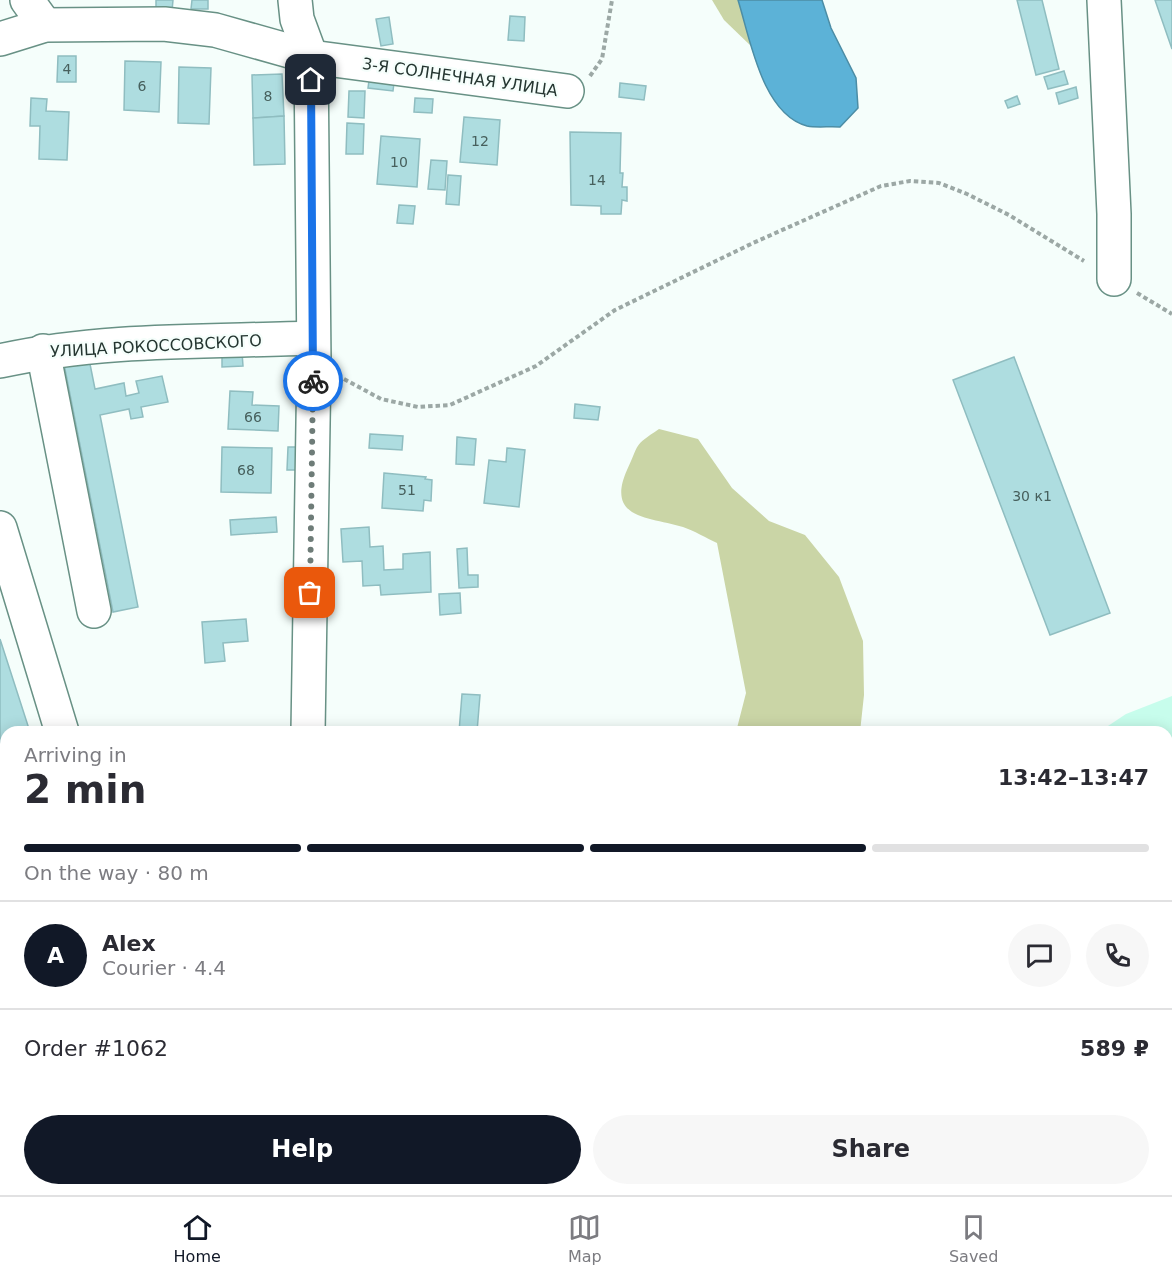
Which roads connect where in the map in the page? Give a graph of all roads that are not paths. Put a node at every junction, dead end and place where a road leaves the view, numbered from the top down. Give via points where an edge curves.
1 (66, 0) edge
2 (295, 0) edge
3 (1104, 0) edge
4 (36, 13) edge
5 (0, 39) edge
6 (311, 57) junction
7 (567, 91) road end
8 (1114, 279) road end
9 (313, 350) junction
10 (44, 351) junction
11 (0, 361) edge
12 (2, 540) edge
13 (94, 611) dead end
14 (60, 726) edge
15 (308, 726) edge

1 - 4 street
2 - 6 street via 297,19
3 - 8 street
4 - 5 street, 3-Я СОЛНЕЧНАЯ УЛИЦА
4 - 6 street, 3-Я СОЛНЕЧНАЯ УЛИЦА via 215,30
6 - 7 street, 3-Я СОЛНЕЧНАЯ УЛИЦА
6 - 9 street
9 - 10 street, УЛИЦА РОКОССОВСКОГО via 103,345
9 - 15 street
10 - 11 street, УЛИЦА РОКОССОВСКОГО
10 - 13 street
12 - 14 street

